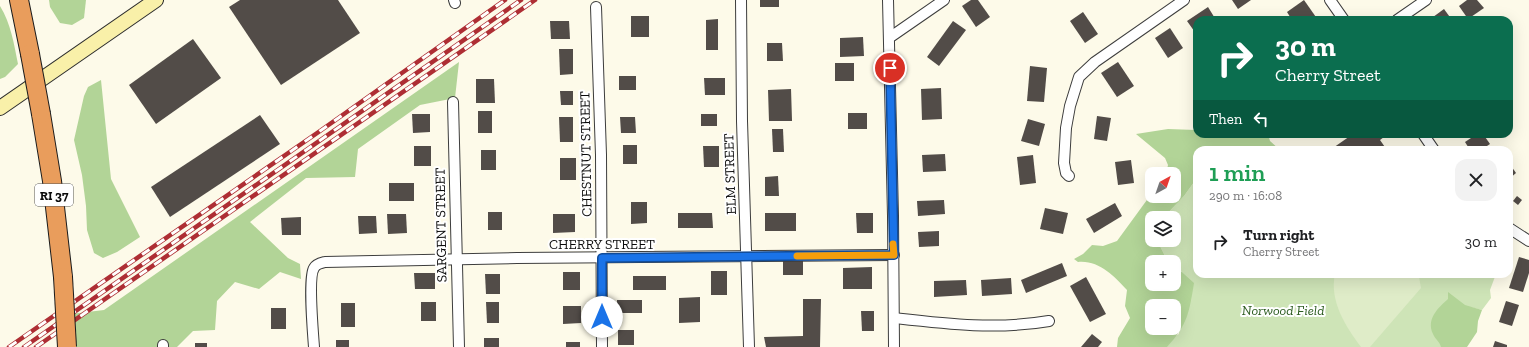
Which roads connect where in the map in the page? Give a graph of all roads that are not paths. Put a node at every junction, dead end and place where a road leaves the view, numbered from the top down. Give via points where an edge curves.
1 (19, 0) edge
2 (156, 0) edge
3 (741, 0) edge
4 (888, 0) edge
5 (944, 0) edge
6 (1184, 0) edge
7 (1330, 0) edge
8 (1426, 0) edge
9 (596, 8) dead end
10 (1341, 16) edge
11 (1403, 16) edge
12 (889, 38) junction
13 (453, 102) dead end
14 (0, 108) edge
15 (1069, 176) dead end
16 (1513, 231) edge
17 (1529, 241) edge
18 (894, 255) junction
19 (748, 257) junction
20 (602, 258) junction
21 (456, 260) junction
22 (894, 318) junction
23 (1049, 321) dead end
24 (67, 347) edge
25 (314, 347) edge
26 (459, 347) edge
27 (602, 347) edge
28 (749, 347) edge
29 (894, 347) edge

1 - 24 highway, RI 37, bridge via 52,181 63,277
2 - 14 main road
3 - 19 street, ELM STREET via 742,121
4 - 12 street
5 - 12 street
6 - 15 street via 1095,62 1079,77 1066,128 1064,163
7 - 10 street
8 - 11 street
9 - 20 street, CHESTNUT STREET
12 - 18 street
13 - 21 street, SARGENT STREET
16 - 17 street
18 - 19 street, CHERRY STREET
18 - 22 street
19 - 20 street, CHERRY STREET
19 - 28 street, ELM STREET
20 - 21 street, CHERRY STREET
20 - 27 street, CHESTNUT STREET
21 - 25 street, CHERRY STREET via 319,264 313,268 312,280
21 - 26 street, SARGENT STREET
22 - 23 street via 968,326 1025,325
22 - 29 street

